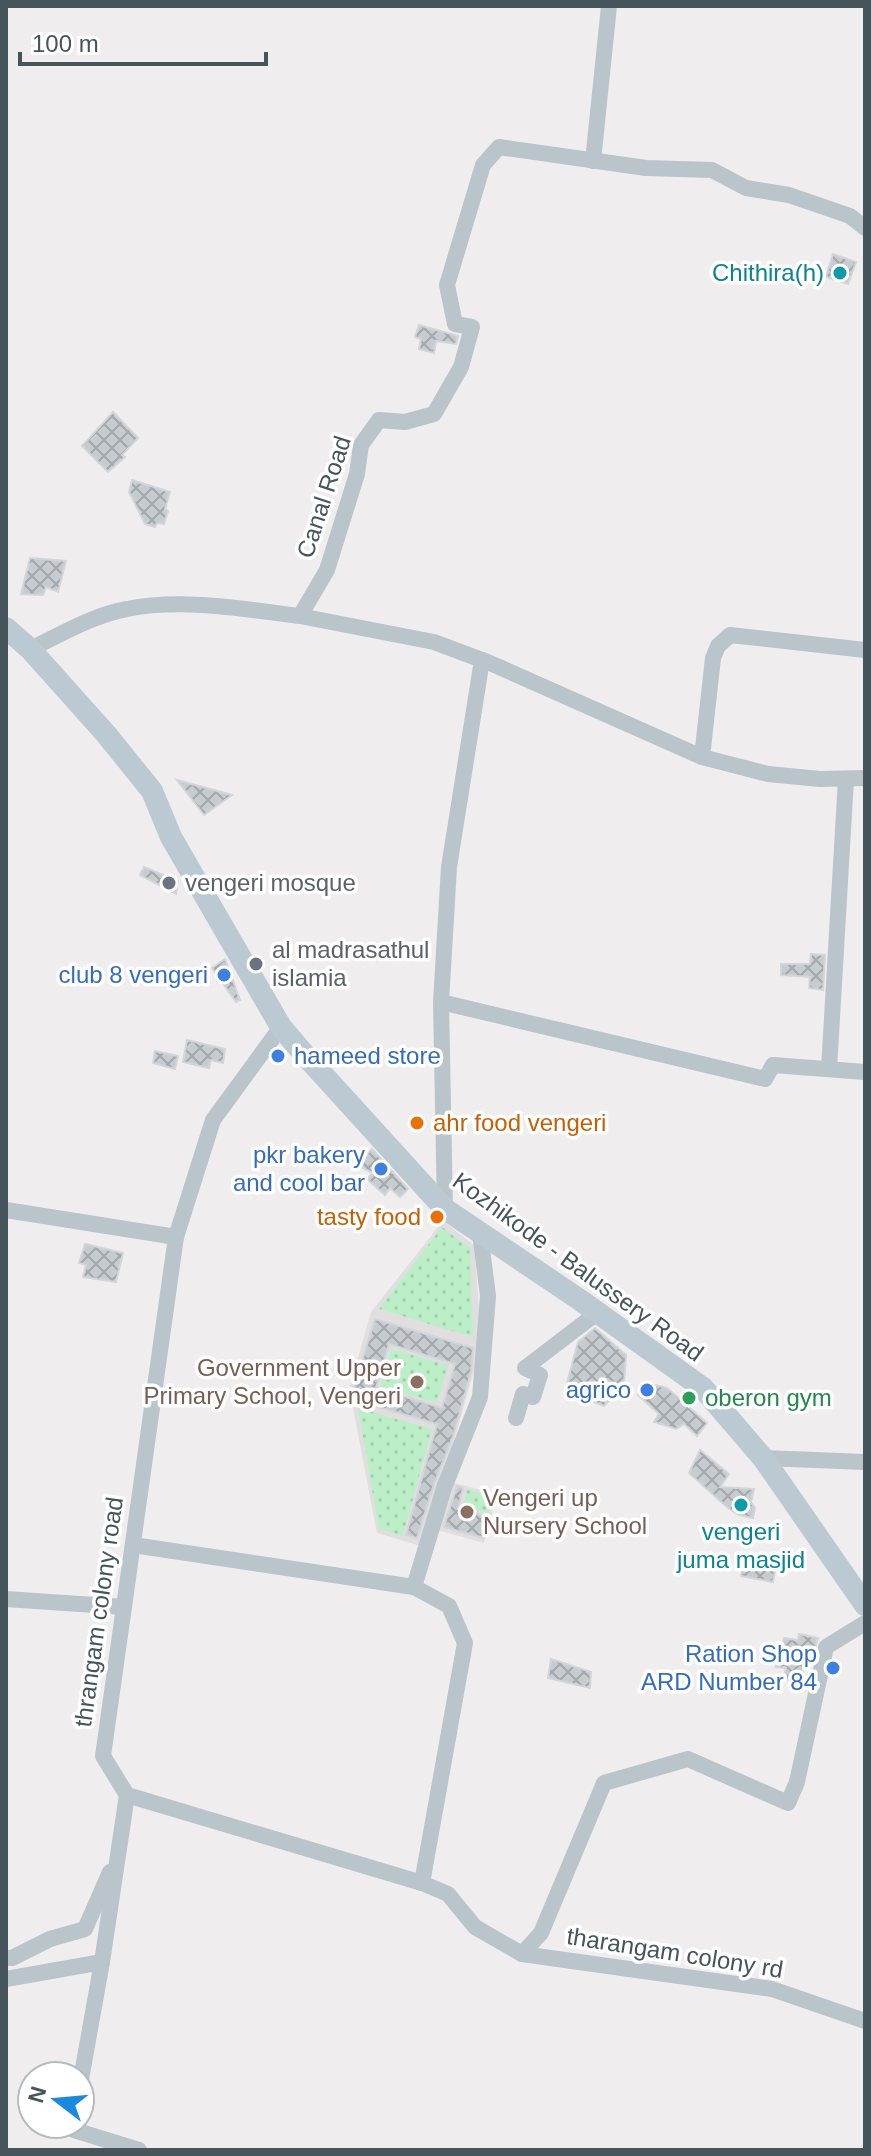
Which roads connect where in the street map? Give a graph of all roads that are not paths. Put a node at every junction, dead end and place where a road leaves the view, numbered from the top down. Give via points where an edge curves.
1 (609, 6) edge
2 (593, 161) junction
3 (865, 228) edge
4 (300, 616) junction
5 (6, 628) edge
6 (30, 649) junction
7 (865, 650) edge
8 (482, 660) junction
9 (702, 757) junction
10 (865, 778) edge
11 (846, 779) junction
12 (441, 1002) junction
13 (281, 1027) junction
14 (829, 1069) junction
15 (865, 1072) edge
16 (445, 1209) junction
17 (6, 1210) edge
18 (480, 1233) junction
19 (176, 1237) junction
20 (597, 1313) junction
21 (516, 1418) dead end
22 (763, 1458) junction
23 (865, 1462) edge
24 (133, 1545) junction
25 (414, 1587) junction
26 (6, 1599) edge
27 (865, 1605) edge
28 (124, 1607) junction
29 (865, 1623) edge
30 (127, 1795) junction
31 (118, 1853) junction
32 (422, 1883) junction
33 (522, 1954) junction
34 (6, 1958) edge
35 (102, 1962) junction
36 (6, 1979) edge
37 (865, 2021) edge
38 (84, 2060) edge
39 (96, 2139) edge
40 (115, 2146) edge
41 (139, 2150) edge

1 - 2 street
2 - 3 street via 712,170 746,188 789,195 850,216
2 - 4 street, Canal Road via 499,147 483,165 447,285 455,324 472,327 461,367 434,414 405,422 379,420 361,445 354,486 327,570
4 - 6 street via 224,607 126,609
4 - 8 street via 434,642
5 - 6 main road, Kozhikode - Balussery Road
6 - 13 main road, Kozhikode - Balussery Road via 152,791 171,837
7 - 9 street via 730,635 713,658
8 - 9 street
8 - 12 street via 449,867
9 - 11 street via 768,774
10 - 11 street
11 - 14 street
12 - 14 street via 765,1079 773,1065
12 - 16 street
13 - 16 main road, Kozhikode - Balussery Road
13 - 19 street, thrangam colony road via 213,1120
14 - 15 street
16 - 18 main road, Kozhikode - Balussery Road
17 - 19 street
18 - 20 main road, Kozhikode - Balussery Road
18 - 25 street via 488,1296 480,1397 444,1488
19 - 24 street, thrangam colony road
20 - 21 street via 525,1368 540,1375 533,1397 523,1394
20 - 22 main road, Kozhikode - Balussery Road via 703,1388
22 - 23 street
22 - 27 main road, Kozhikode - Balussery Road
24 - 25 street
24 - 28 street, thrangam colony road
25 - 32 street via 449,1606 465,1643
26 - 28 street
28 - 30 street, thrangam colony road via 103,1756
29 - 33 street via 826,1647 788,1803 688,1759 604,1783 541,1933
30 - 31 street
30 - 32 street
31 - 34 street via 85,1929
31 - 35 street
32 - 33 street via 448,1894 475,1927
33 - 37 street, tharangam colony rd via 772,1989
35 - 36 street
35 - 38 street
39 - 40 street
40 - 41 street

